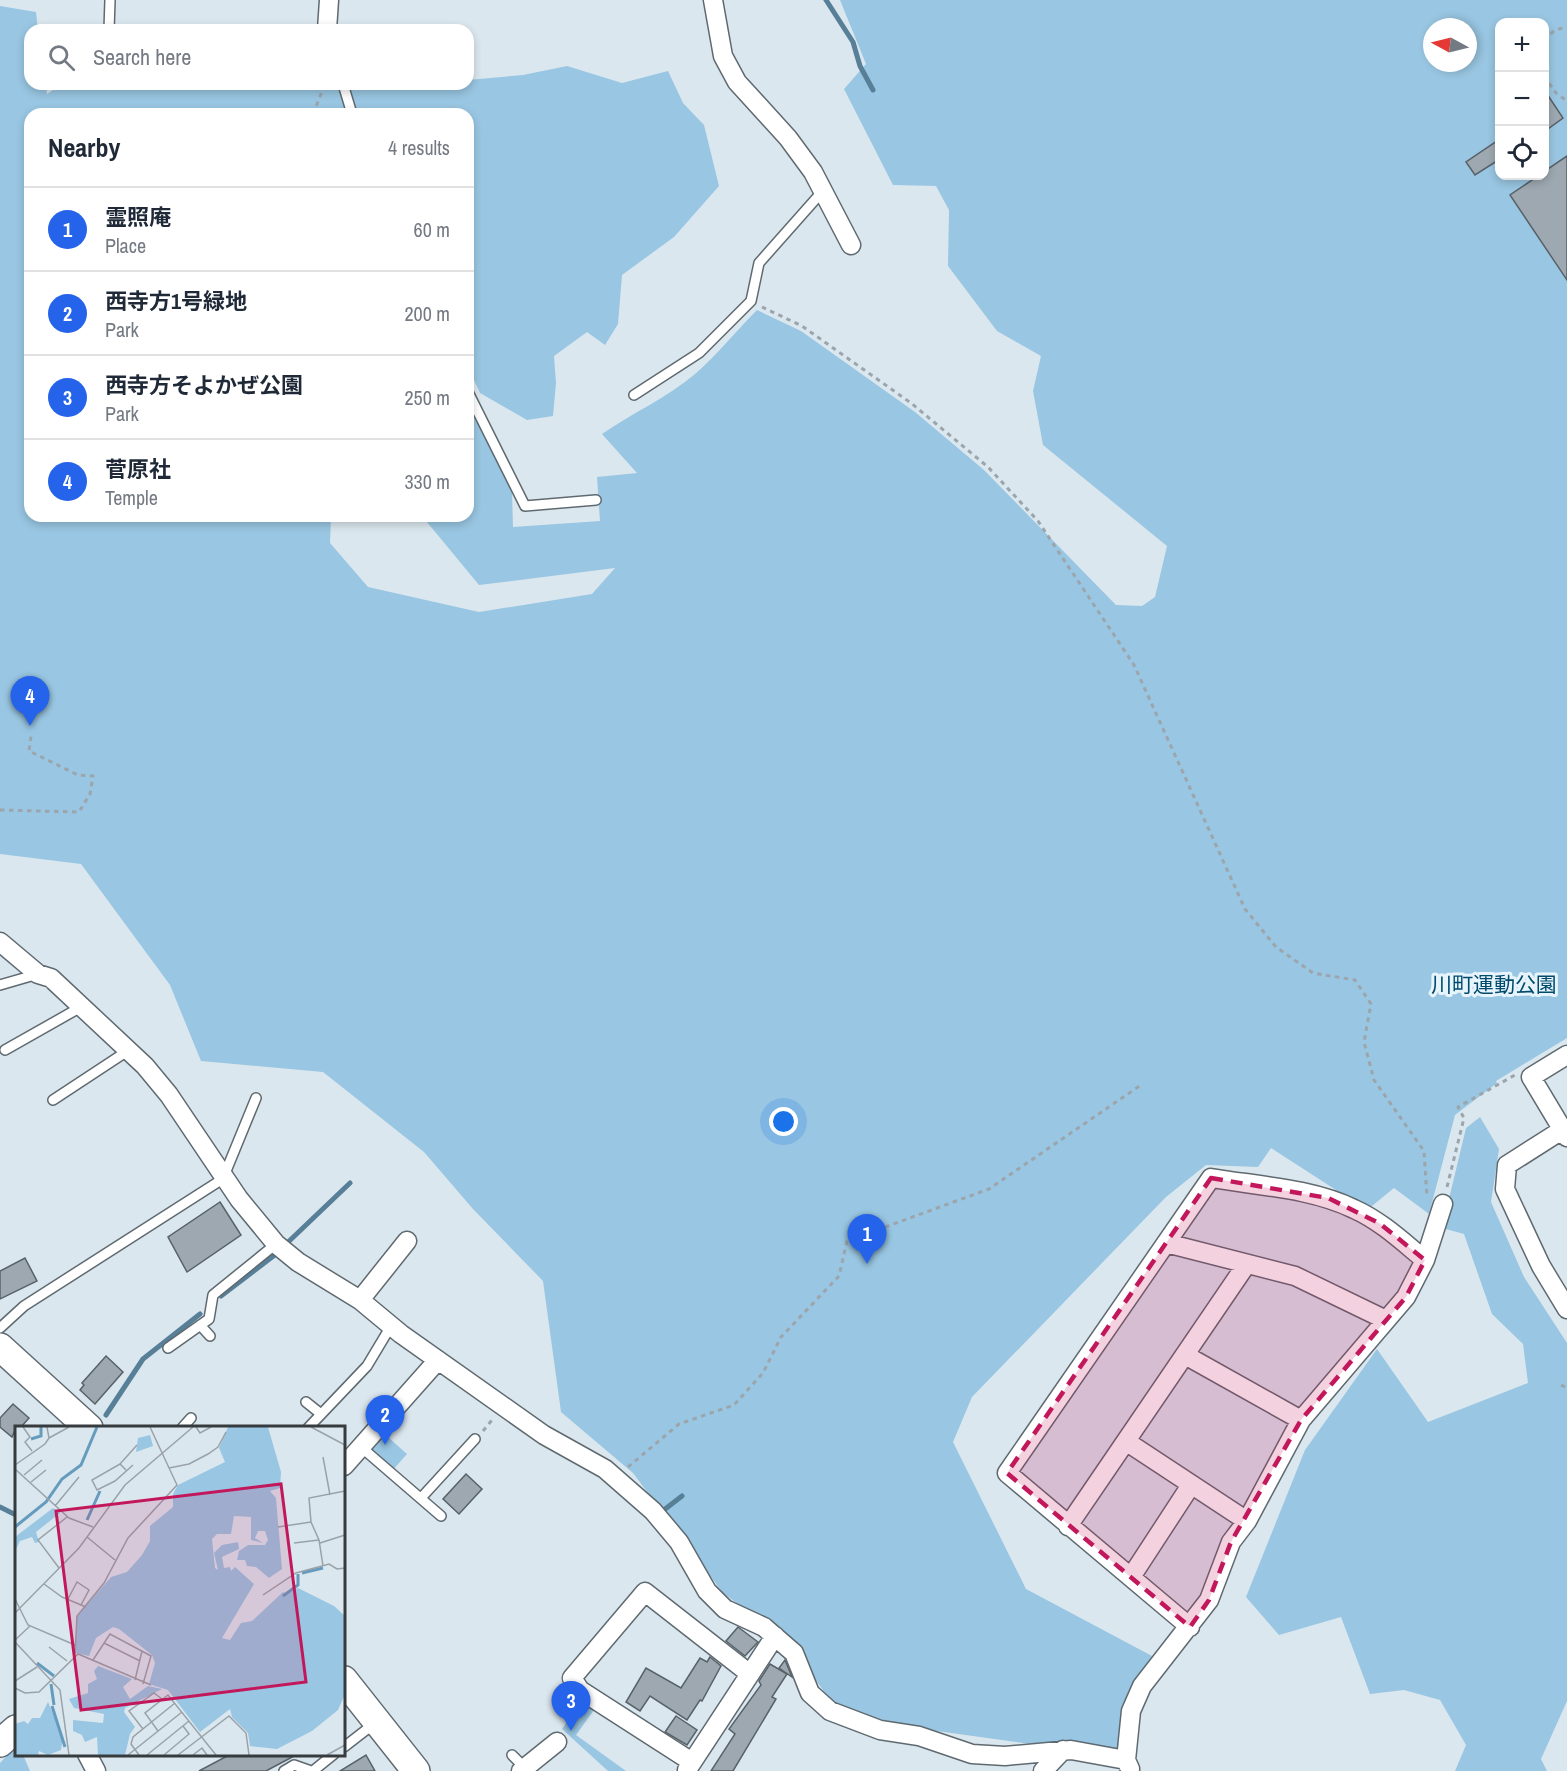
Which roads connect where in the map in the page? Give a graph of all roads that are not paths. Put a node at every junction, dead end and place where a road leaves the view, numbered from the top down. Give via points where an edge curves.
1 (110, 0) edge
2 (329, 0) edge
3 (713, 0) edge
4 (109, 24) edge
5 (327, 24) edge
6 (345, 90) edge
7 (350, 108) edge
8 (821, 193) junction
9 (851, 245) dead end
10 (634, 395) dead end
11 (474, 404) edge
12 (596, 500) dead end
13 (0, 942) edge
14 (38, 974) junction
15 (0, 985) edge
16 (81, 1007) junction
17 (5, 1050) dead end
18 (129, 1050) junction
19 (1567, 1055) edge
20 (256, 1098) dead end
21 (54, 1100) dead end
22 (1565, 1134) edge
23 (224, 1176) junction
24 (1441, 1209) road end
25 (407, 1240) dead end
26 (1166, 1243) junction
27 (276, 1244) junction
28 (1425, 1260) junction
29 (1246, 1265) junction
30 (360, 1300) junction
31 (1567, 1309) edge
32 (1386, 1320) junction
33 (200, 1325) junction
34 (391, 1326) junction
35 (0, 1328) edge
36 (210, 1336) dead end
37 (0, 1347) edge
38 (168, 1348) dead end
39 (1185, 1355) junction
40 (438, 1360) junction
41 (306, 1402) dead end
42 (321, 1414) junction
43 (191, 1418) dead end
44 (1301, 1420) junction
45 (87, 1426) edge
46 (184, 1426) edge
47 (310, 1426) edge
48 (475, 1439) road end
49 (1127, 1442) junction
50 (361, 1447) junction
51 (345, 1465) edge
52 (1191, 1485) junction
53 (421, 1498) junction
54 (441, 1516) dead end
55 (1246, 1521) junction
56 (1068, 1526) junction
57 (1131, 1577) junction
58 (1190, 1627) junction
59 (775, 1636) junction
60 (750, 1674) junction
61 (345, 1681) edge
62 (377, 1722) junction
63 (15, 1730) edge
64 (557, 1742) dead end
65 (0, 1743) edge
66 (345, 1747) edge
67 (1063, 1750) junction
68 (512, 1755) dead end
69 (88, 1756) edge
70 (333, 1756) edge
71 (689, 1766) edge
72 (1129, 1766) edge
73 (523, 1770) edge
74 (96, 1771) edge
75 (284, 1771) edge
76 (312, 1771) edge
77 (416, 1771) edge
78 (1043, 1771) edge

1 - 4 lane
2 - 5 street
3 - 8 street via 723,56 737,82 788,138 813,172
6 - 7 lane
8 - 9 street
8 - 10 lane via 759,264 751,301 699,353
11 - 12 lane via 525,506
13 - 14 street
14 - 15 lane
14 - 16 street via 51,978
16 - 17 lane
16 - 18 street
18 - 21 lane
18 - 23 street via 168,1095
19 - 22 street via 1531,1077
20 - 23 lane
22 - 31 street via 1507,1165 1505,1189 1541,1266
23 - 27 street
23 - 35 lane via 24,1306
24 - 28 street
25 - 30 street
26 - 28 street via 1211,1178 1328,1198 1379,1223
26 - 29 street
26 - 56 street via 1007,1473
27 - 30 street
27 - 33 lane via 213,1295 209,1319
28 - 32 street via 1406,1297
29 - 32 street via 1295,1276
29 - 39 street
30 - 34 street
32 - 44 street
33 - 36 lane
33 - 38 lane
34 - 40 street
34 - 42 lane via 367,1366
37 - 45 main road
39 - 44 street
39 - 49 street
40 - 50 street
40 - 59 street via 544,1435 605,1469 653,1511 679,1542 707,1591 725,1609
41 - 42 lane
42 - 47 lane
43 - 46 lane
44 - 55 street
48 - 53 lane
49 - 52 street
49 - 56 street
50 - 51 street
50 - 53 lane
52 - 55 street
52 - 57 street
53 - 54 lane
55 - 58 street via 1231,1542 1209,1600
56 - 57 street
57 - 58 street
58 - 72 street via 1142,1686 1130,1720
59 - 60 street
59 - 67 street via 794,1653 810,1693 830,1711 852,1722 919,1736 972,1754 1005,1756
60 - 71 street
60 - 71 street via 645,1592 572,1678 580,1690
61 - 62 main road
62 - 66 lane
62 - 77 main road
63 - 65 main road
64 - 73 street
67 - 72 street
67 - 78 street
68 - 73 lane
69 - 74 street
70 - 76 lane
75 - 76 lane via 294,1765

